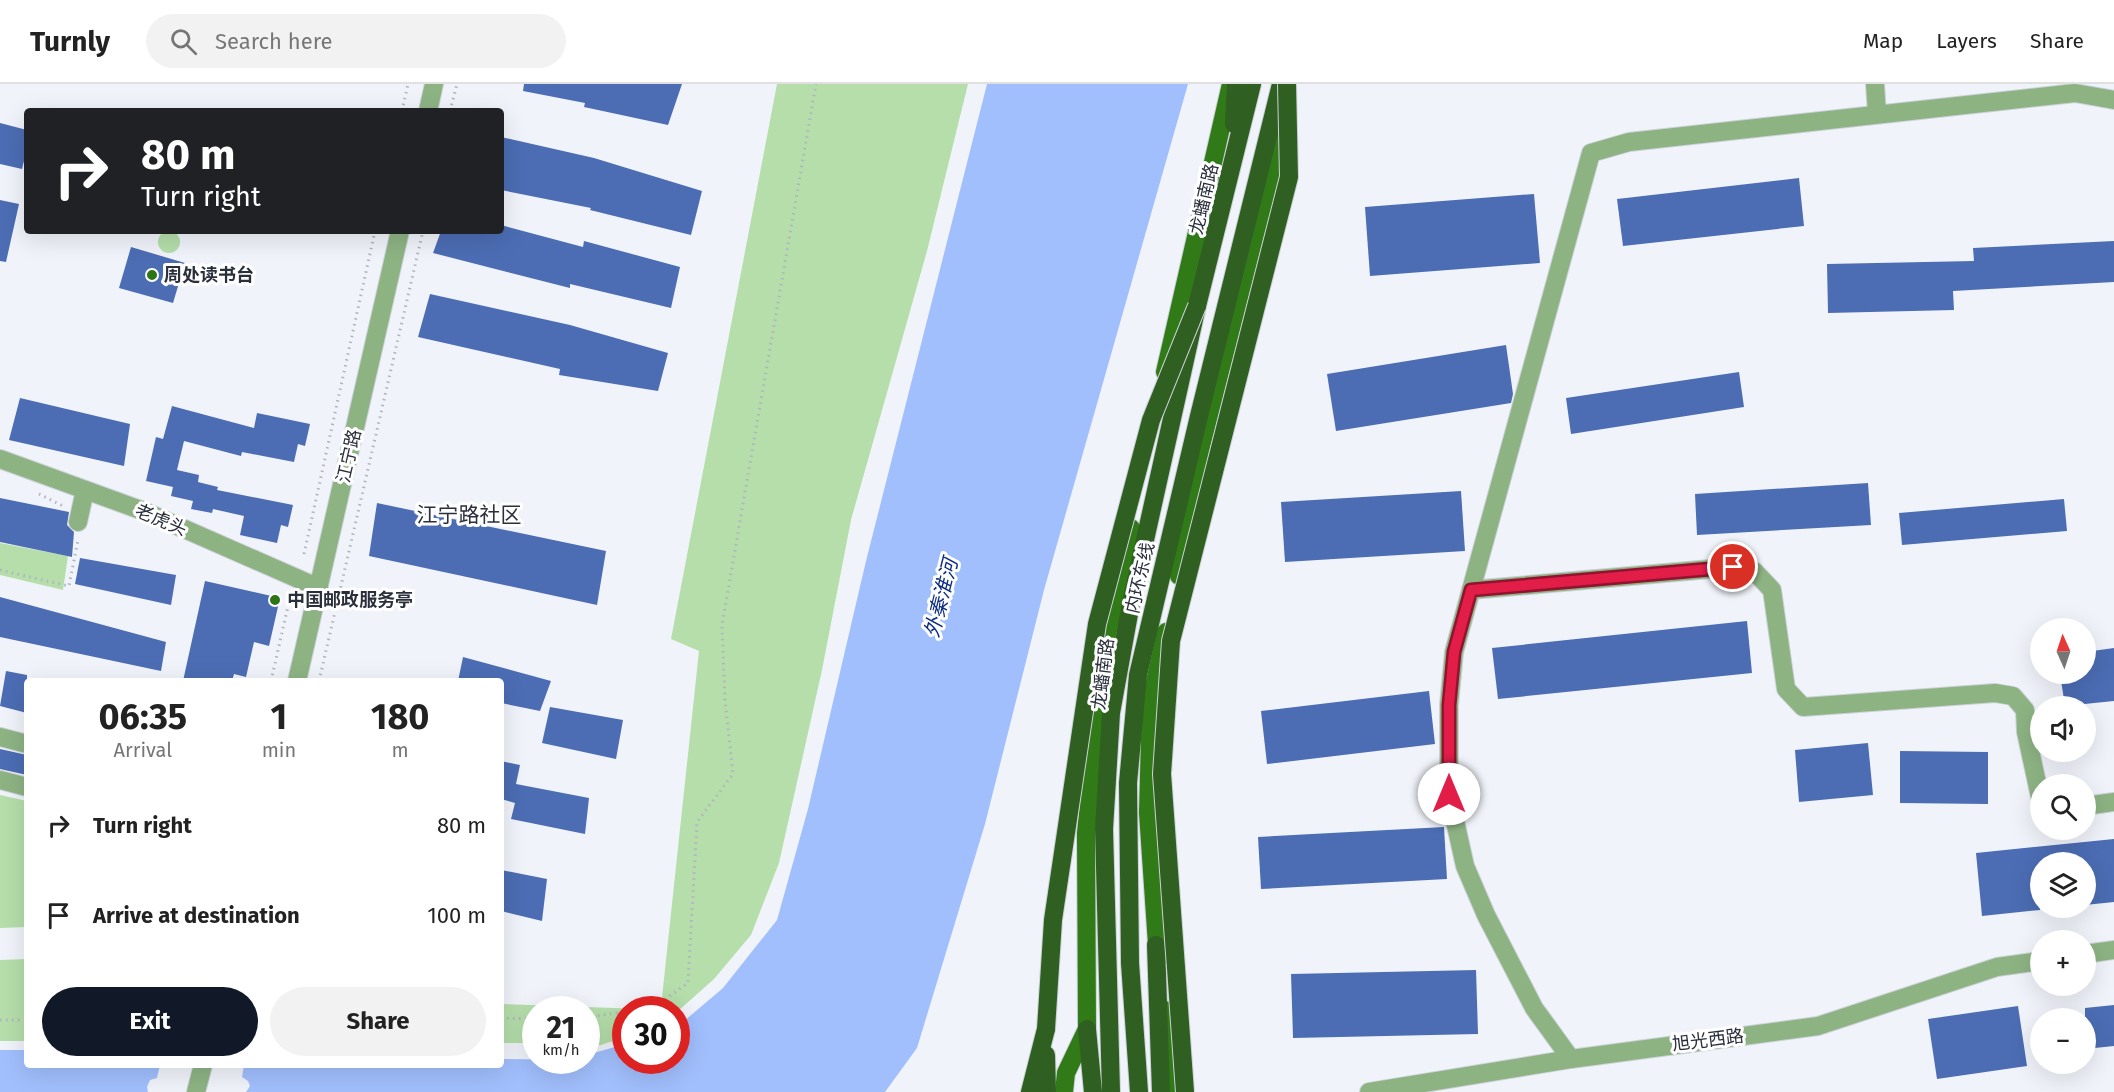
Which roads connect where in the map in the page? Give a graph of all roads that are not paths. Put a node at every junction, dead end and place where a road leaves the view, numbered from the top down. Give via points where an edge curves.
1 (434, 84) edge
2 (1231, 84) edge
3 (1236, 84) edge
4 (1252, 84) edge
5 (1281, 84) edge
6 (1287, 84) edge
7 (1294, 84) edge
8 (1875, 84) edge
9 (2114, 100) edge
10 (429, 108) edge
11 (1877, 114) junction
12 (1232, 163) junction
13 (399, 234) edge
14 (1197, 306) junction
15 (0, 459) edge
16 (85, 490) junction
17 (78, 522) road end
18 (319, 588) junction
19 (1471, 590) junction
20 (298, 678) edge
21 (0, 737) edge
22 (24, 743) edge
23 (2035, 774) edge
24 (0, 780) edge
25 (24, 786) edge
26 (2114, 802) edge
27 (2096, 804) edge
28 (1156, 945) joint
29 (2114, 950) edge
30 (2096, 952) edge
31 (2030, 962) edge
32 (1046, 1029) junction
33 (1087, 1029) junction
34 (1570, 1059) junction
35 (202, 1068) edge
36 (1165, 1090) edge
37 (196, 1092) edge
38 (1030, 1092) edge
39 (1047, 1092) edge
40 (1064, 1092) edge
41 (1093, 1092) edge
42 (1111, 1092) edge
43 (1139, 1092) edge
44 (1185, 1092) edge
45 (1369, 1092) edge

1 - 10 street
2 - 33 main road, 龙蟠南路 via 1106,639 1086,833
3 - 12 highway
4 - 12 highway, 内环东线
5 - 43 highway, 内环东线 via 1138,675 1128,805 1130,963
6 - 44 highway, bridge via 1289,177 1171,640 1162,774
7 - 28 main road via 1200,451 1186,545 1151,700 1148,813
8 - 11 street
9 - 11 street via 2074,93
11 - 19 street via 1629,142 1591,153
12 - 14 highway, 内环东线
13 - 18 street, 江宁路
14 - 32 highway, bridge via 1151,420 1097,624 1053,920
14 - 42 highway, 内环东线, bridge via 1131,603 1111,713 1104,830
15 - 16 street, 老虎头
16 - 17 street
16 - 18 street, 老虎头 via 146,512
18 - 20 street, 江宁路
19 - 23 street via 1733,567 1754,572 1772,590 1786,689 1803,707 1995,693 2013,696 2025,710
19 - 34 street via 1454,652 1449,705 1449,794 1465,866 1486,915 1534,1008
21 - 22 street
24 - 25 street
26 - 27 street
28 - 36 highway
29 - 30 street
31 - 34 street, 旭光西路 via 1997,967 1818,1026
32 - 38 highway
32 - 39 highway
33 - 40 main road, 龙蟠南路 via 1066,1073
33 - 41 highway
34 - 45 street, 旭光西路
35 - 37 street

